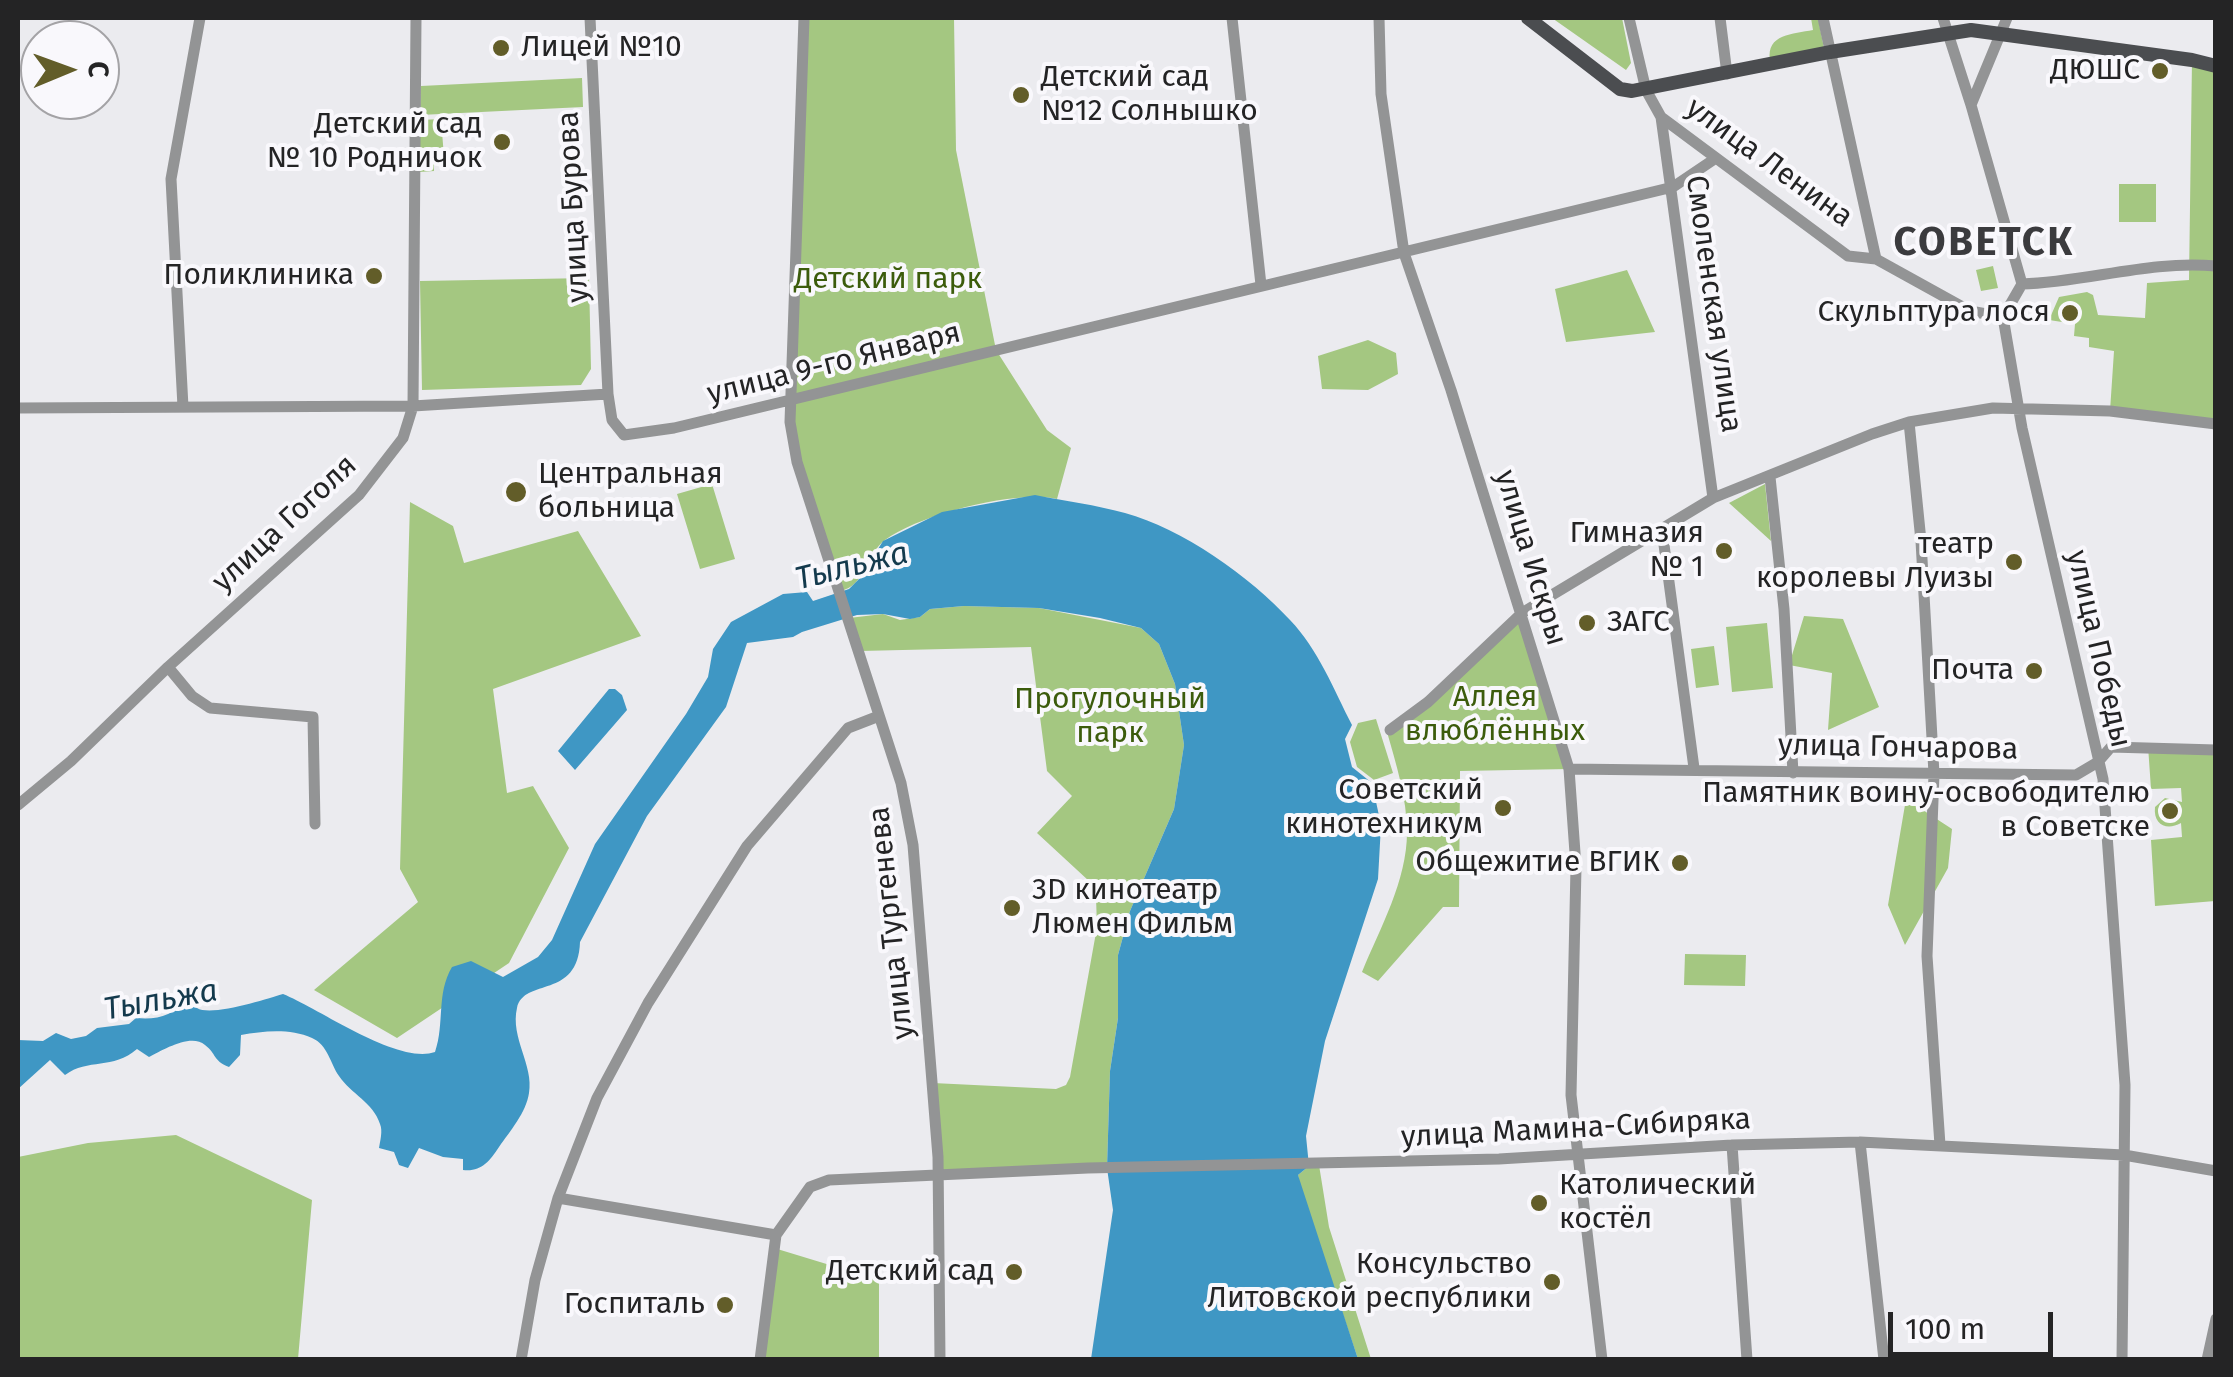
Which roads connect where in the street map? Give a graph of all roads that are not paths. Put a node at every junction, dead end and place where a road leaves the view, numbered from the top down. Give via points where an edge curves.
1 (200, 18) edge
2 (416, 18) edge
3 (590, 18) edge
4 (804, 18) edge
5 (1232, 18) edge
6 (1379, 18) edge
7 (1528, 18) edge
8 (1629, 18) edge
9 (1720, 18) edge
10 (1823, 18) edge
11 (1944, 25) edge
12 (2004, 25) edge
13 (1830, 52) junction
14 (2216, 66) edge
15 (1727, 74) junction
16 (1620, 89) junction
17 (1646, 90) junction
18 (1971, 106) junction
19 (1659, 116) junction
20 (1716, 158) junction
21 (1673, 187) junction
22 (1404, 253) junction
23 (1876, 259) junction
24 (2216, 266) edge
25 (2022, 284) junction
26 (1260, 285) junction
27 (2003, 317) junction
28 (608, 394) junction
29 (790, 401) junction
30 (413, 406) junction
31 (183, 407) junction
32 (18, 408) edge
33 (2018, 408) junction
34 (1909, 422) junction
35 (2216, 424) edge
36 (1770, 476) junction
37 (1714, 498) junction
38 (1662, 530) junction
39 (1522, 613) junction
40 (168, 667) junction
41 (880, 716) junction
42 (1390, 730) dead end
43 (2216, 750) edge
44 (2098, 762) junction
45 (1694, 768) junction
46 (1569, 769) junction
47 (1794, 772) junction
48 (1934, 774) junction
49 (18, 805) edge
50 (315, 824) dead end
51 (1860, 1142) junction
52 (1732, 1145) junction
53 (1940, 1145) junction
54 (1576, 1154) junction
55 (2124, 1155) junction
56 (2216, 1171) edge
57 (938, 1176) junction
58 (558, 1198) junction
59 (776, 1234) junction
60 (2216, 1319) edge
61 (521, 1360) edge
62 (760, 1360) edge
63 (940, 1360) edge
64 (1602, 1360) edge
65 (1747, 1360) edge
66 (1884, 1360) edge
67 (2122, 1360) edge
68 (2207, 1360) edge

1 - 31 street via 171,178
2 - 30 street, улица Гоголя
3 - 28 street, улица Бурова
4 - 29 street, улица Тургенева
5 - 26 street
6 - 22 street, улица Искры via 1383,110
7 - 16 main road
8 - 17 street
9 - 15 street
10 - 13 street
11 - 12 main road
11 - 13 main road
11 - 18 street
12 - 14 main road
12 - 18 street
13 - 15 main road
13 - 23 street
15 - 17 main road
16 - 17 main road, улица Ленина
16 - 19 street
17 - 19 street, улица Ленина
18 - 25 street
19 - 20 street, улица Ленина
19 - 21 street, Смоленская улица
20 - 21 street
20 - 23 street, улица Ленина via 1848,256
21 - 22 street, улица 9-го Января
21 - 37 street, Смоленская улица
22 - 26 street, улица 9-го Января
22 - 39 street, улица Искры
23 - 27 street, улица Ленина via 1970,311
24 - 25 street via 2134,267
25 - 27 street
26 - 29 street, улица 9-го Января
27 - 33 street, улица Победы
28 - 29 street, улица 9-го Января via 612,420 624,435
28 - 30 street
29 - 41 street, улица Тургенева via 797,462
30 - 31 street
30 - 40 street, улица Гоголя via 404,438 359,495
31 - 32 street
33 - 34 street
33 - 35 street
33 - 44 street, улица Победы
34 - 36 street
34 - 48 street
36 - 37 street
36 - 47 street
37 - 38 street
38 - 39 street
38 - 45 street
39 - 42 street
39 - 46 street, улица Искры
40 - 49 street, улица Гоголя
40 - 50 street via 210,708 313,717
41 - 57 street, улица Тургенева via 912,846
41 - 58 street via 848,728 747,846 648,1003 597,1098
43 - 44 street, улица Гончарова via 2124,745
44 - 48 street, улица Гончарова via 2076,774
44 - 55 street, улица Победы via 2120,992
45 - 46 street, улица Гончарова
45 - 47 street, улица Гончарова
46 - 54 street, улица Искры via 1576,867 1570,1095
47 - 48 street, улица Гончарова
48 - 53 street via 1928,956
51 - 52 street, улица Мамина-Сибиряка
51 - 53 street, улица Мамина-Сибиряка
51 - 66 street
52 - 54 street, улица Мамина-Сибиряка
52 - 65 street
53 - 55 street, улица Мамина-Сибиряка
54 - 57 street, улица Мамина-Сибиряка
54 - 64 street, улица Искры
55 - 56 street, улица Мамина-Сибиряка
55 - 67 street, улица Победы
57 - 59 street, улица Мамина-Сибиряка via 828,1180 810,1187
57 - 63 street, улица Тургенева
58 - 59 street
58 - 61 street
59 - 62 street
60 - 68 street

